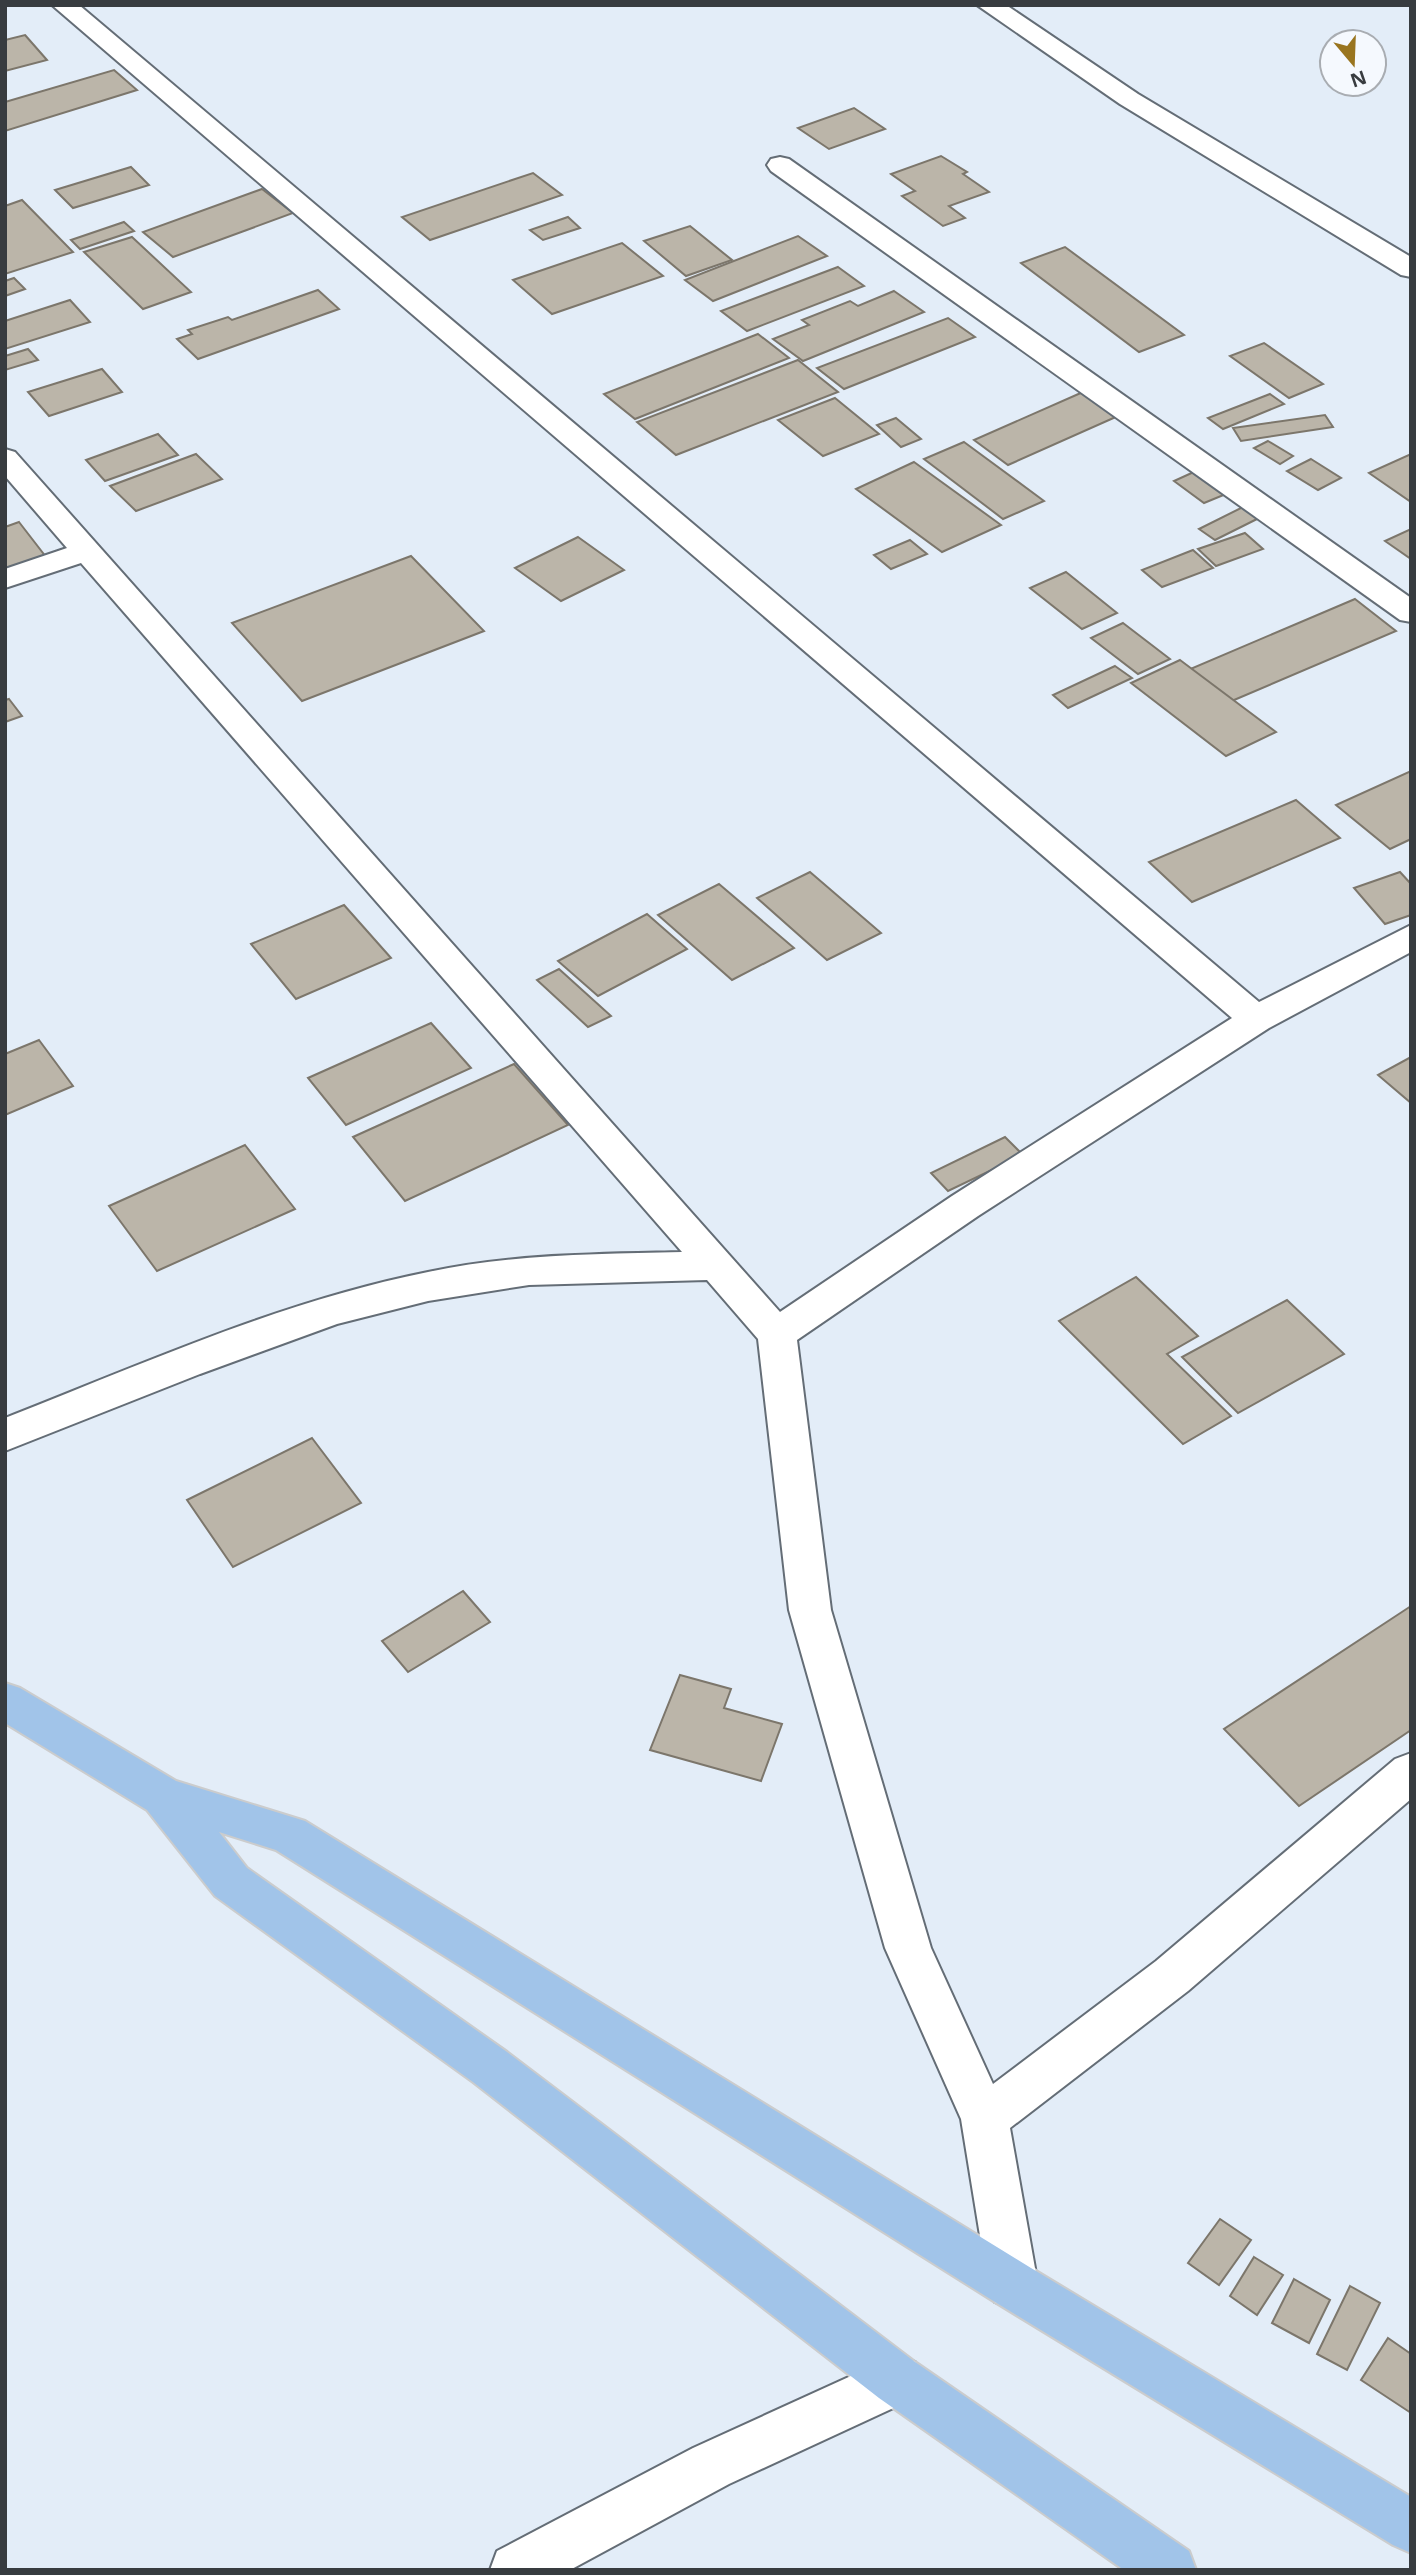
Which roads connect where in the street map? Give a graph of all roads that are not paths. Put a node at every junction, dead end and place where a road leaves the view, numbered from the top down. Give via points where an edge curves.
1 (64, 5) edge
2 (989, 5) edge
3 (780, 165) dead end
4 (1411, 269) edge
5 (5, 458) edge
6 (87, 551) junction
7 (5, 579) edge
8 (1411, 613) edge
9 (1411, 937) edge
10 (1256, 1019) junction
11 (715, 1265) junction
12 (777, 1334) junction
13 (5, 1435) edge
14 (5, 1701) edge
15 (1411, 1772) edge
16 (163, 1796) junction
17 (985, 2119) junction
18 (1013, 2286) junction
19 (897, 2380) junction
20 (1411, 2527) edge
21 (516, 2570) edge
22 (1170, 2570) edge

1 - 10 street
2 - 4 street via 1129,99
3 - 8 street
5 - 6 street
6 - 7 street
6 - 11 street
9 - 10 street
10 - 12 street via 965,1206
11 - 12 street
11 - 13 street via 529,1272 428,1286 307,1320
12 - 17 street via 810,1610 908,1948
14 - 16 main road
15 - 17 street via 1172,1976
16 - 18 main road via 289,1835
16 - 19 main road via 231,1882 490,2067
17 - 18 street
18 - 20 main road
19 - 21 street via 711,2466
19 - 22 main road

